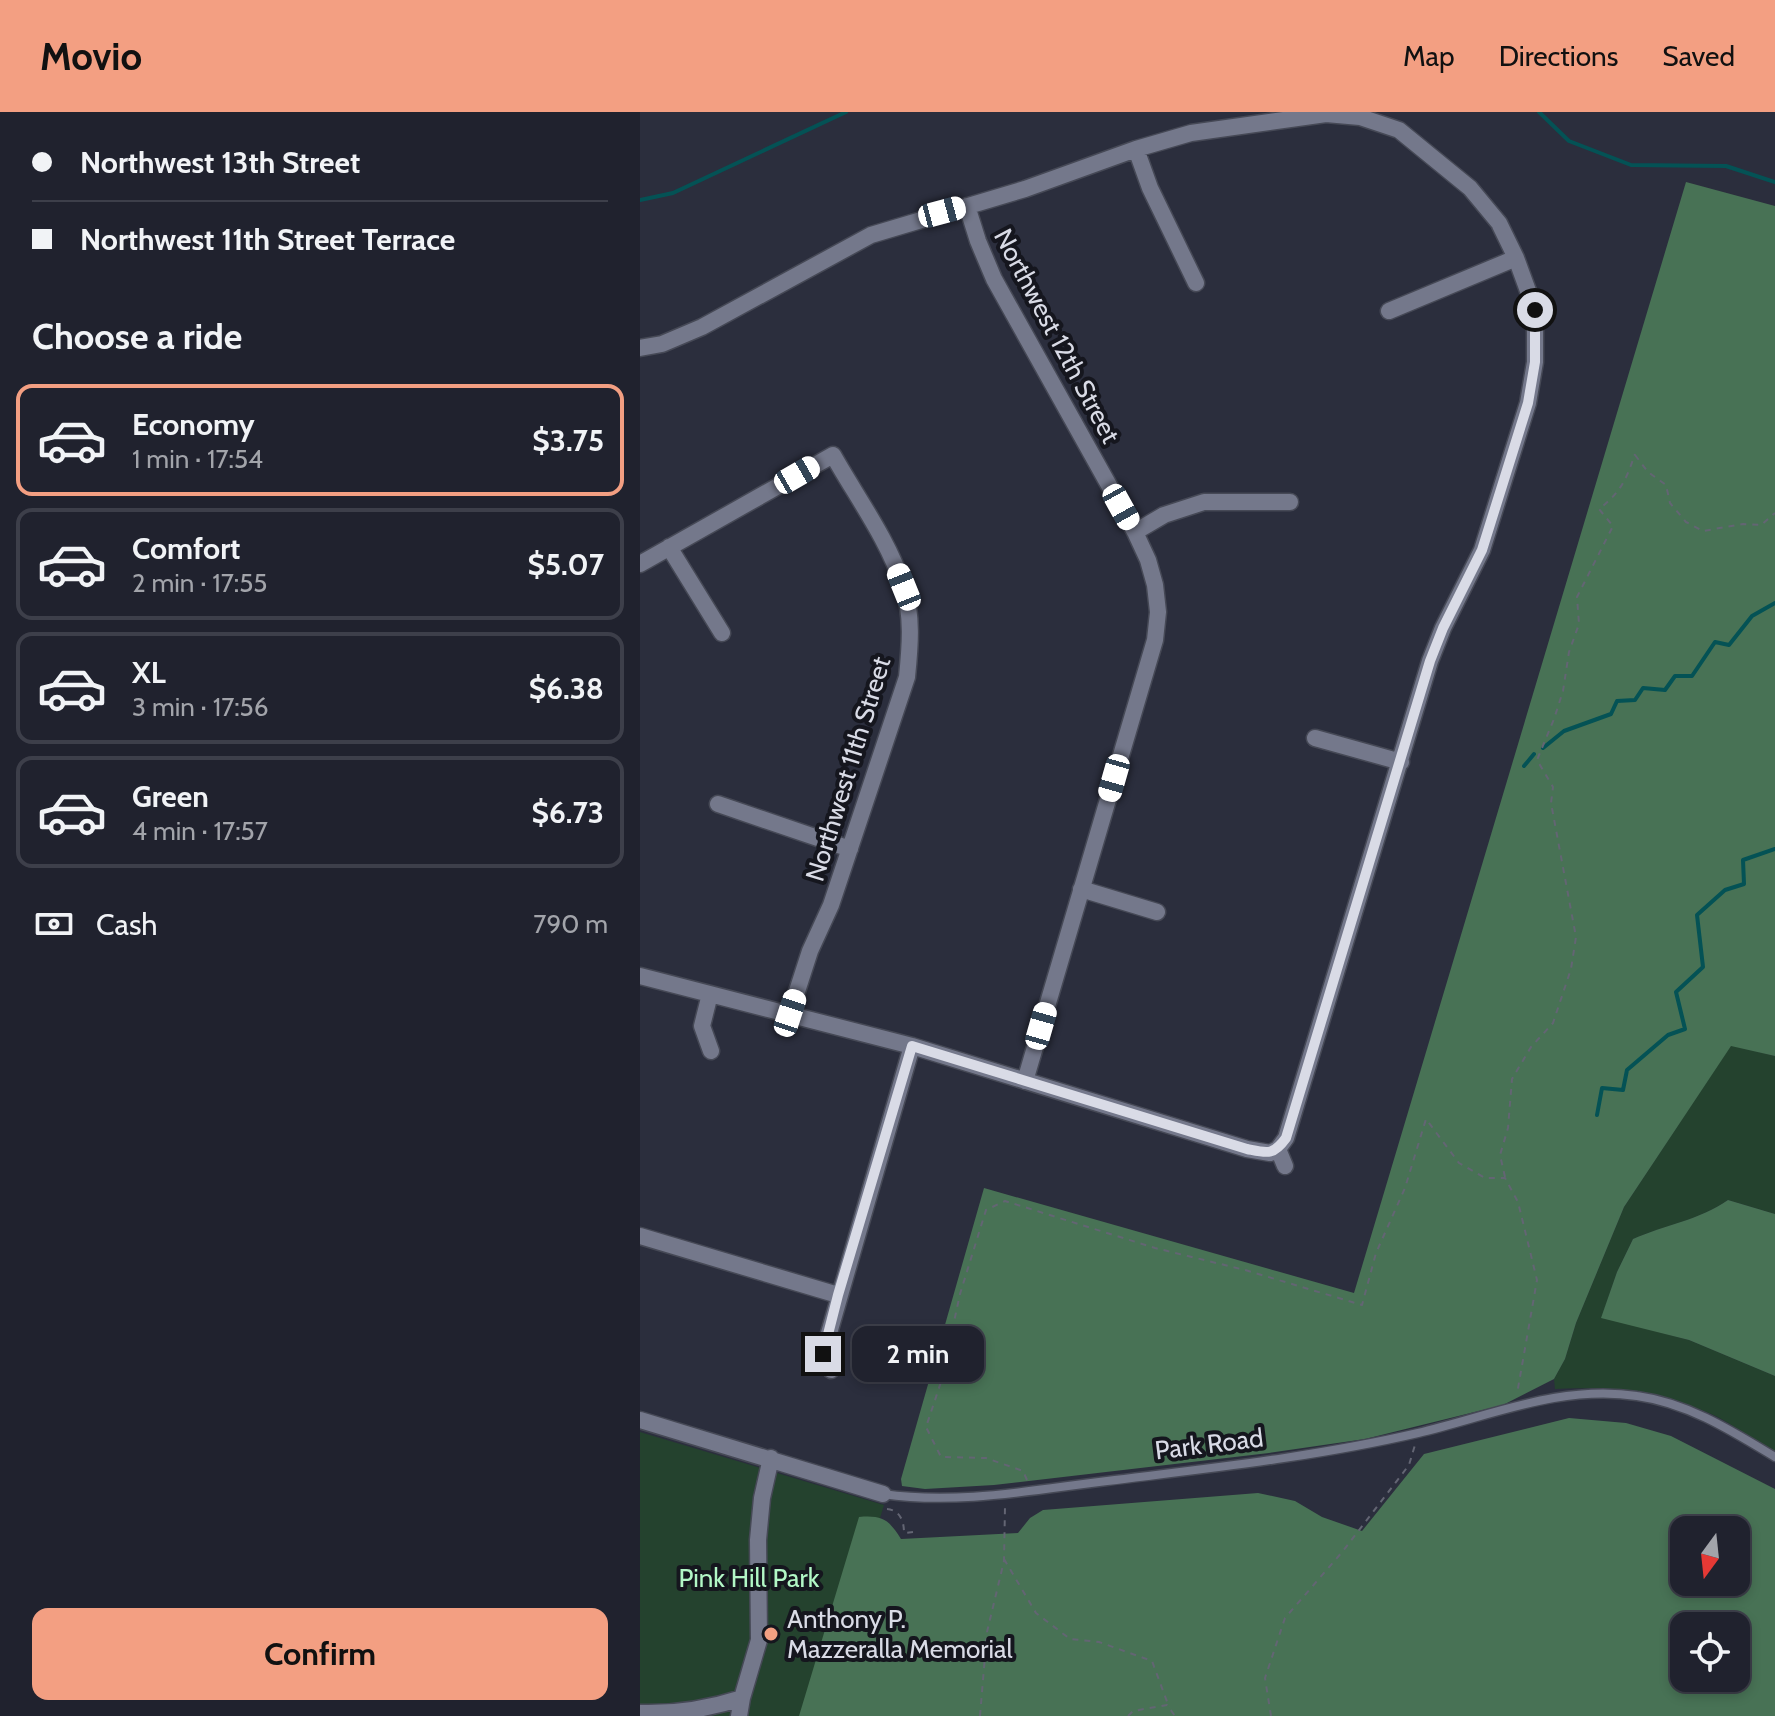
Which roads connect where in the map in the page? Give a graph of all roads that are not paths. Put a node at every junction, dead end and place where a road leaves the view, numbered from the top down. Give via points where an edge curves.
1 (1136, 149) junction
2 (967, 206) junction
3 (1516, 258) junction
4 (1196, 283) dead end
5 (1389, 311) dead end
6 (640, 348) edge
7 (1290, 502) dead end
8 (1135, 532) junction
9 (669, 547) junction
10 (640, 564) edge
11 (722, 633) dead end
12 (1315, 738) dead end
13 (1401, 762) junction
14 (718, 804) dead end
15 (850, 849) junction
16 (1081, 889) junction
17 (1157, 912) dead end
18 (640, 976) edge
19 (710, 994) junction
20 (790, 1013) junction
21 (912, 1046) junction
22 (711, 1051) dead end
23 (1025, 1081) junction
24 (1278, 1149) junction
25 (1285, 1166) dead end
26 (640, 1236) edge
27 (838, 1295) junction
28 (831, 1370) dead end
29 (640, 1420) edge
30 (1775, 1457) edge
31 (771, 1458) junction
32 (882, 1501) joint
33 (742, 1698) junction
34 (640, 1713) edge
35 (739, 1716) edge

1 - 2 street
1 - 3 street via 1191,133 1326,114 1360,117 1399,130 1470,188 1499,223
1 - 4 street
2 - 6 street via 871,235 702,327
2 - 8 street, Northwest 12th Street via 994,279
3 - 5 street
3 - 13 street via 1535,310 1528,403 1482,550 1430,661
7 - 8 street via 1204,502 1164,515
8 - 16 street, Northwest 12th Street via 1155,585 1155,640
9 - 10 street
9 - 11 street
9 - 15 street, Northwest 11th Street via 833,455 894,562 909,614 907,677
12 - 13 street
13 - 24 street via 1286,1138
14 - 15 street
15 - 20 street, Northwest 11th Street
16 - 17 street
16 - 23 street, Northwest 12th Street
18 - 19 street
19 - 20 street
19 - 22 street via 702,1026
20 - 21 street
21 - 23 street
21 - 27 street
23 - 24 street via 1247,1149
24 - 25 street
26 - 27 street
27 - 28 street via 823,1354
29 - 31 street, Park Road
30 - 32 lane, Park Road via 1685,1408 1597,1392 1565,1394 1308,1456 1005,1494
31 - 32 street, Park Road
31 - 33 street via 758,1540 759,1640
33 - 34 street via 710,1708
33 - 35 street

